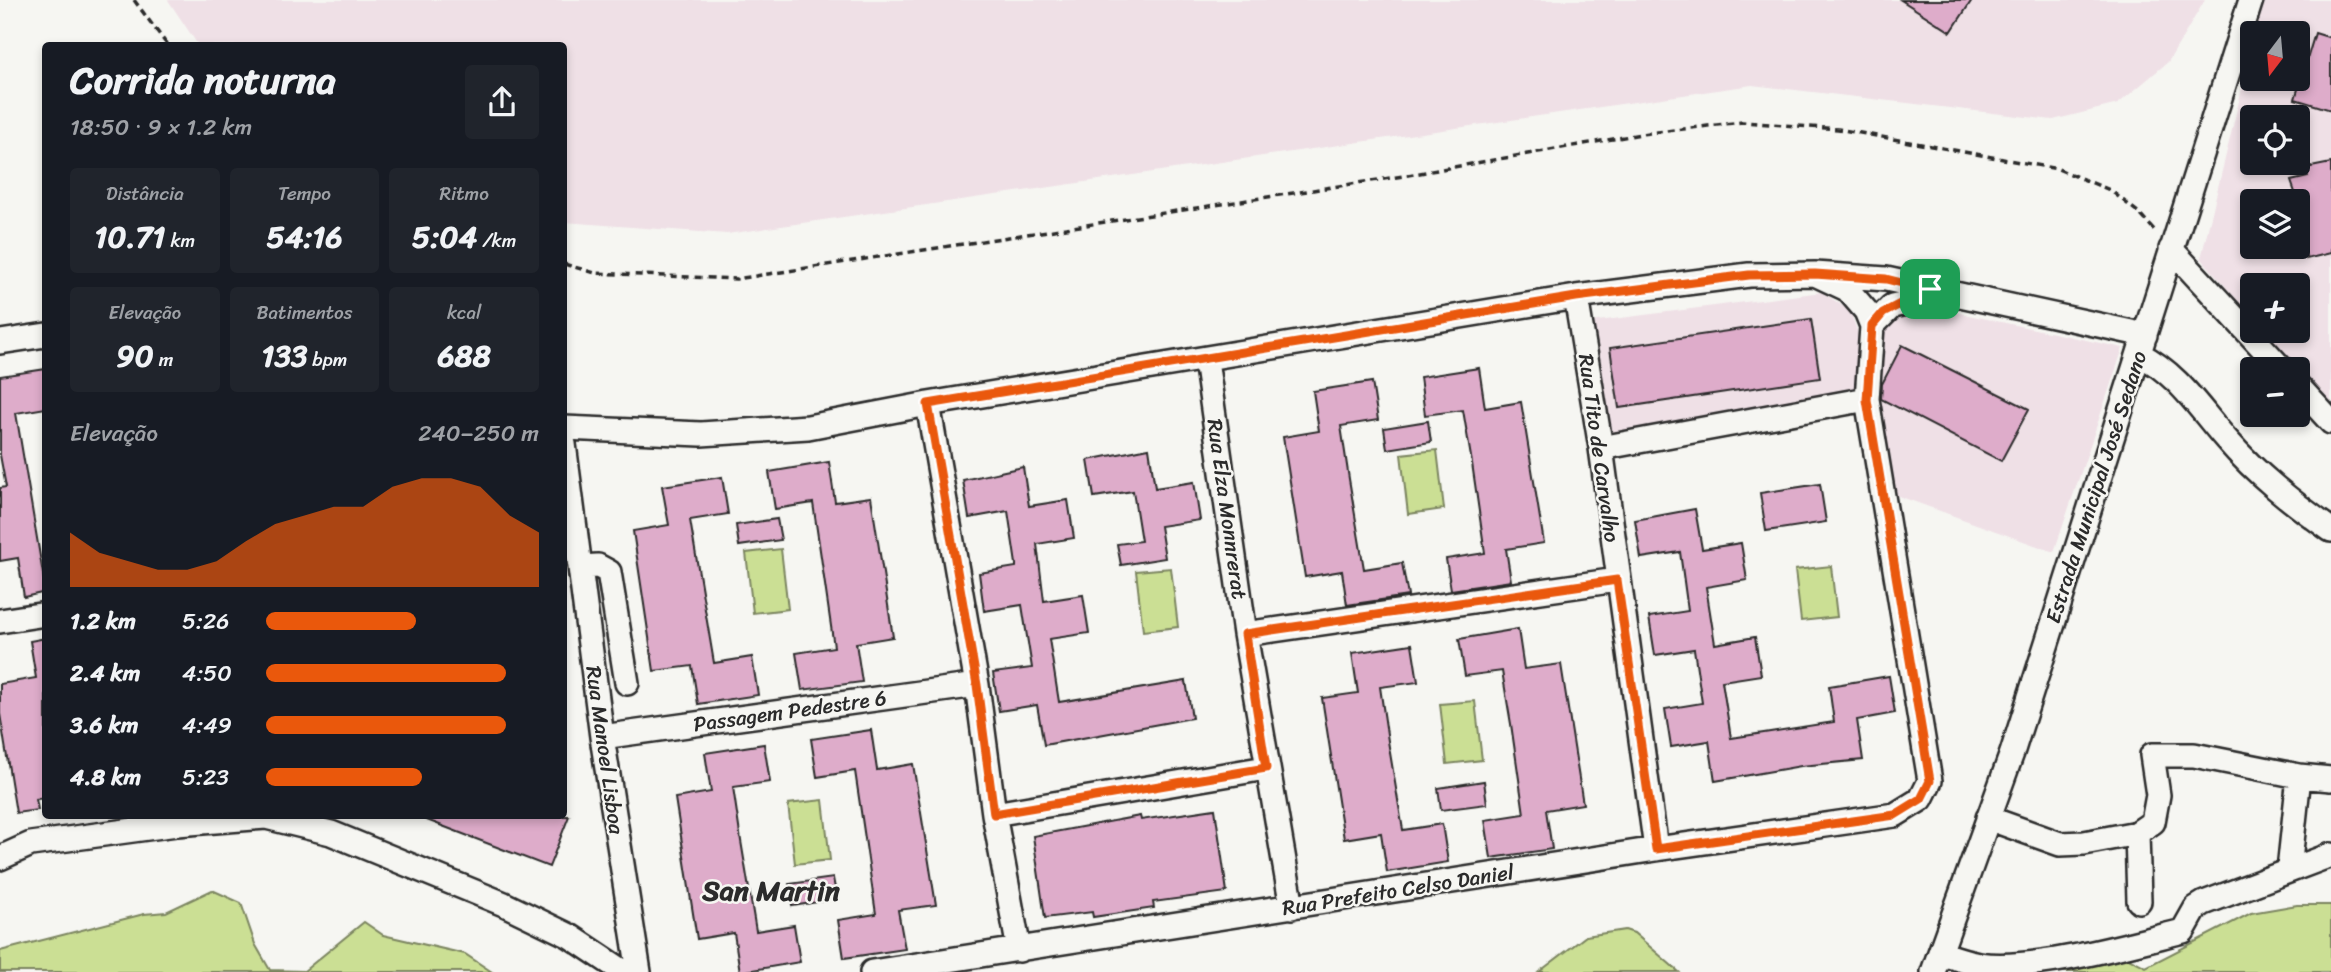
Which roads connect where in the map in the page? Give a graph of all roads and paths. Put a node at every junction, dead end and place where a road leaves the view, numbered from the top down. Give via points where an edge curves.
1 (134, 0) edge
2 (2251, 0) edge
3 (164, 42) edge
4 (2171, 249) junction
5 (567, 265) edge
6 (1815, 274) junction
7 (1950, 295) junction
8 (1576, 297) junction
9 (1872, 326) junction
10 (42, 336) edge
11 (0, 342) edge
12 (2142, 344) junction
13 (2271, 357) edge
14 (1206, 360) junction
15 (2310, 399) edge
16 (1867, 400) junction
17 (928, 404) junction
18 (2331, 422) edge
19 (567, 428) edge
20 (1601, 448) junction
21 (567, 481) edge
22 (2331, 530) edge
23 (1617, 580) junction
24 (575, 581) edge
25 (42, 615) edge
26 (0, 621) edge
27 (1245, 634) junction
28 (627, 683) dead end
29 (977, 685) junction
30 (602, 737) junction
31 (1266, 768) junction
32 (2298, 776) junction
33 (2331, 779) edge
34 (994, 814) junction
35 (1988, 818) junction
36 (230, 819) edge
37 (284, 819) edge
38 (329, 824) edge
39 (2137, 833) junction
40 (1656, 849) junction
41 (2331, 855) edge
42 (0, 858) edge
43 (2289, 870) junction
44 (2139, 901) dead end
45 (1292, 906) junction
46 (1018, 950) junction
47 (1938, 963) edge
48 (624, 972) edge
49 (639, 972) edge
50 (872, 972) edge

1 - 3 path
2 - 4 street, Estrada Municipal José Sedano
4 - 5 path via 2140,213 2110,190 2058,169 1838,129 1741,122 1641,134 1398,177 736,279 595,273
4 - 12 street, Estrada Municipal José Sedano
4 - 13 street
6 - 7 street via 1886,279
6 - 8 street via 1749,275
6 - 9 street via 1847,289
7 - 9 street via 1892,306
7 - 12 street
8 - 14 street
8 - 20 street, Rua Tito de Carvalho
9 - 16 street
10 - 11 street
12 - 22 street via 2157,364 2188,390 2226,440 2282,495
12 - 35 street, Estrada Municipal José Sedano
14 - 17 street
14 - 27 street, Rua Elza Monnrerat
15 - 18 street
16 - 20 street
16 - 40 street, Rua Prefeito Celso Daniel via 1930,781 1921,799 1895,815
17 - 19 street via 808,427 701,434
17 - 29 street
20 - 23 street, Rua Tito de Carvalho
21 - 24 street, Rua Manoel Lisboa
23 - 27 street
23 - 40 street, Rua Tito de Carvalho
24 - 28 street via 598,566 609,572
24 - 30 street, Rua Manoel Lisboa
25 - 26 street
27 - 31 street, Rua Elza Monnrerat
29 - 30 street, Passagem Pedestre 6
29 - 34 street
30 - 49 street, Rua Manoel Lisboa
31 - 34 street
31 - 45 street, Rua Elza Monnrerat
32 - 33 street
32 - 39 street via 2194,755 2152,755 2158,796 2153,822
32 - 43 street
34 - 46 street
35 - 39 street via 2060,844
35 - 47 street, Estrada Municipal José Sedano
36 - 42 street via 31,844
37 - 38 street
38 - 48 street via 570,936
39 - 44 street
40 - 45 street, Rua Prefeito Celso Daniel
41 - 43 street
43 - 47 street via 2204,903 2183,931 2085,955 1980,965
45 - 46 street, Rua Prefeito Celso Daniel
46 - 50 street, Rua Prefeito Celso Daniel

